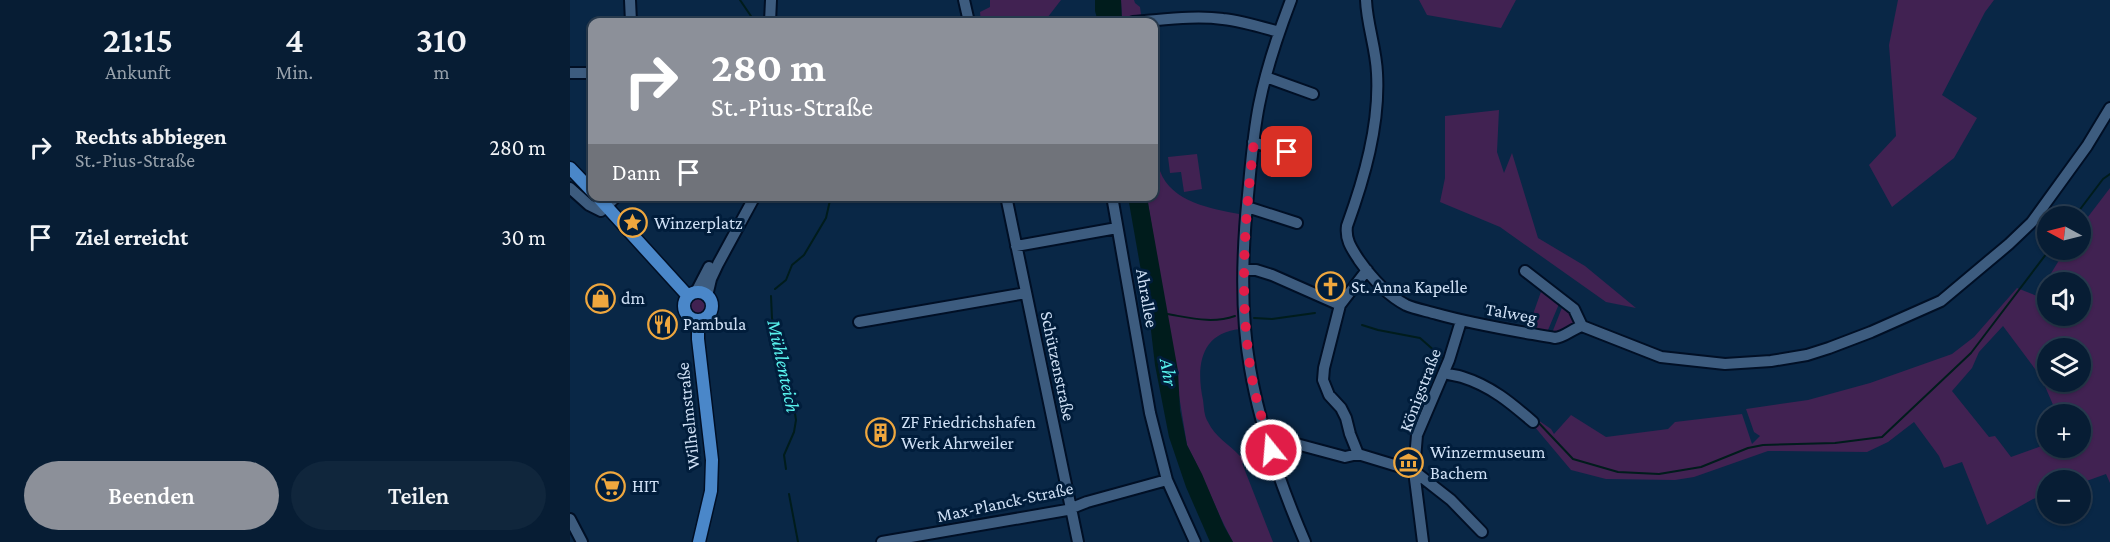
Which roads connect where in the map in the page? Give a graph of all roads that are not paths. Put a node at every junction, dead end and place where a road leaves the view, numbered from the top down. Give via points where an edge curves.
1 (630, 0) edge
2 (771, 0) edge
3 (964, 0) edge
4 (1291, 0) edge
5 (1366, 0) edge
6 (631, 18) edge
7 (770, 18) edge
8 (968, 18) edge
9 (1158, 20) edge
10 (1279, 32) junction
11 (570, 73) edge
12 (588, 73) edge
13 (1266, 77) junction
14 (1313, 94) dead end
15 (2110, 108) edge
16 (1254, 142) junction
17 (1303, 157) dead end
18 (570, 168) edge
19 (588, 187) edge
20 (570, 188) edge
21 (599, 201) edge
22 (601, 201) edge
23 (752, 201) edge
24 (1007, 201) edge
25 (1113, 201) edge
26 (1247, 207) junction
27 (1297, 223) dead end
28 (1117, 228) junction
29 (1016, 246) junction
30 (1244, 270) junction
31 (1366, 270) junction
32 (1525, 271) dead end
33 (1026, 293) junction
34 (697, 295) junction
35 (1338, 312) junction
36 (698, 320) junction
37 (1461, 321) junction
38 (859, 322) dead end
39 (1581, 326) junction
40 (1446, 367) junction
41 (1533, 422) dead end
42 (1269, 445) junction
43 (1358, 454) junction
44 (1414, 471) junction
45 (1167, 480) junction
46 (1071, 509) junction
47 (570, 519) edge
48 (1482, 532) dead end
49 (582, 542) edge
50 (699, 542) edge
51 (882, 542) edge
52 (1078, 542) edge
53 (1195, 542) edge
54 (1305, 542) edge
55 (1423, 542) edge

1 - 6 street
2 - 7 street
3 - 8 street
4 - 10 street
5 - 31 street, Talweg via 1377,72 1376,105 1365,172 1346,235
9 - 10 street via 1220,18
10 - 13 street
11 - 12 street
13 - 14 street
13 - 16 street
15 - 39 street via 2039,213 2009,244 1941,301 1881,328 1806,354 1725,364 1661,357
16 - 17 street
16 - 26 street
18 - 19 main road
20 - 21 street via 601,211
22 - 34 main road via 628,233
23 - 34 street via 718,256 711,279
24 - 29 street, Schützenstraße
25 - 28 street, Ahrallee
26 - 27 street
26 - 30 street
28 - 29 street
28 - 45 street, Ahrallee via 1150,412
29 - 33 street, Schützenstraße
30 - 35 street via 1272,275
30 - 42 street via 1250,368
31 - 35 street
31 - 37 street, Talweg via 1407,305
32 - 39 street, Talweg via 1574,309
33 - 38 street
33 - 46 street, Schützenstraße
34 - 36 main road via 684,304 686,314
34 - 36 main road via 712,304 706,317
35 - 43 street via 1323,380 1346,418
36 - 50 main road, Wilhelmstraße via 712,460 711,491
37 - 39 street, Talweg via 1556,338
37 - 40 street, Königstraße
40 - 41 street via 1490,388
40 - 44 street, Königstraße via 1417,435
42 - 43 street via 1289,442 1345,458
42 - 54 street
43 - 44 street
44 - 48 street via 1451,500
44 - 55 street, Königstraße
45 - 46 street, Max-Planck-Straße
45 - 53 street, Ahrallee
46 - 51 street, Max-Planck-Straße
46 - 52 street, Schützenstraße
47 - 49 street

